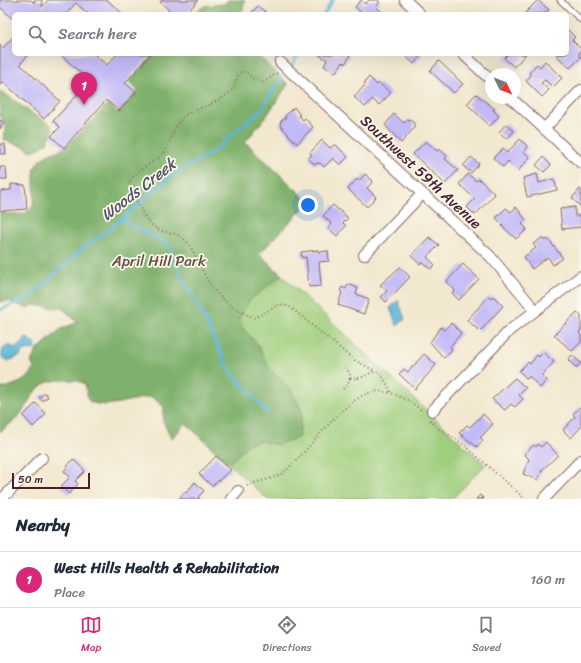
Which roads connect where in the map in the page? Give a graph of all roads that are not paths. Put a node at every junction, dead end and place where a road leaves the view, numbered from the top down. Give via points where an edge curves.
1 (405, 0) edge
2 (560, 0) edge
3 (418, 12) edge
4 (581, 20) edge
5 (465, 56) edge
6 (282, 64) road end
7 (485, 74) edge
8 (581, 90) edge
9 (517, 104) edge
10 (544, 129) junction
11 (581, 164) edge
12 (422, 194) junction
13 (364, 255) dead end
14 (581, 276) edge
15 (535, 310) junction
16 (429, 414) road end
17 (42, 458) dead end
18 (581, 460) edge
19 (238, 491) road end
20 (2, 499) edge
21 (231, 499) edge
22 (544, 499) edge

1 - 3 street
2 - 4 lane
5 - 7 street
6 - 12 street, Southwest 59th Avenue
8 - 10 street
9 - 10 street
10 - 11 street
12 - 13 street
12 - 15 street, Southwest 59th Avenue via 490,256
14 - 15 street
15 - 16 street via 500,340
17 - 20 street
18 - 22 street
19 - 21 street

